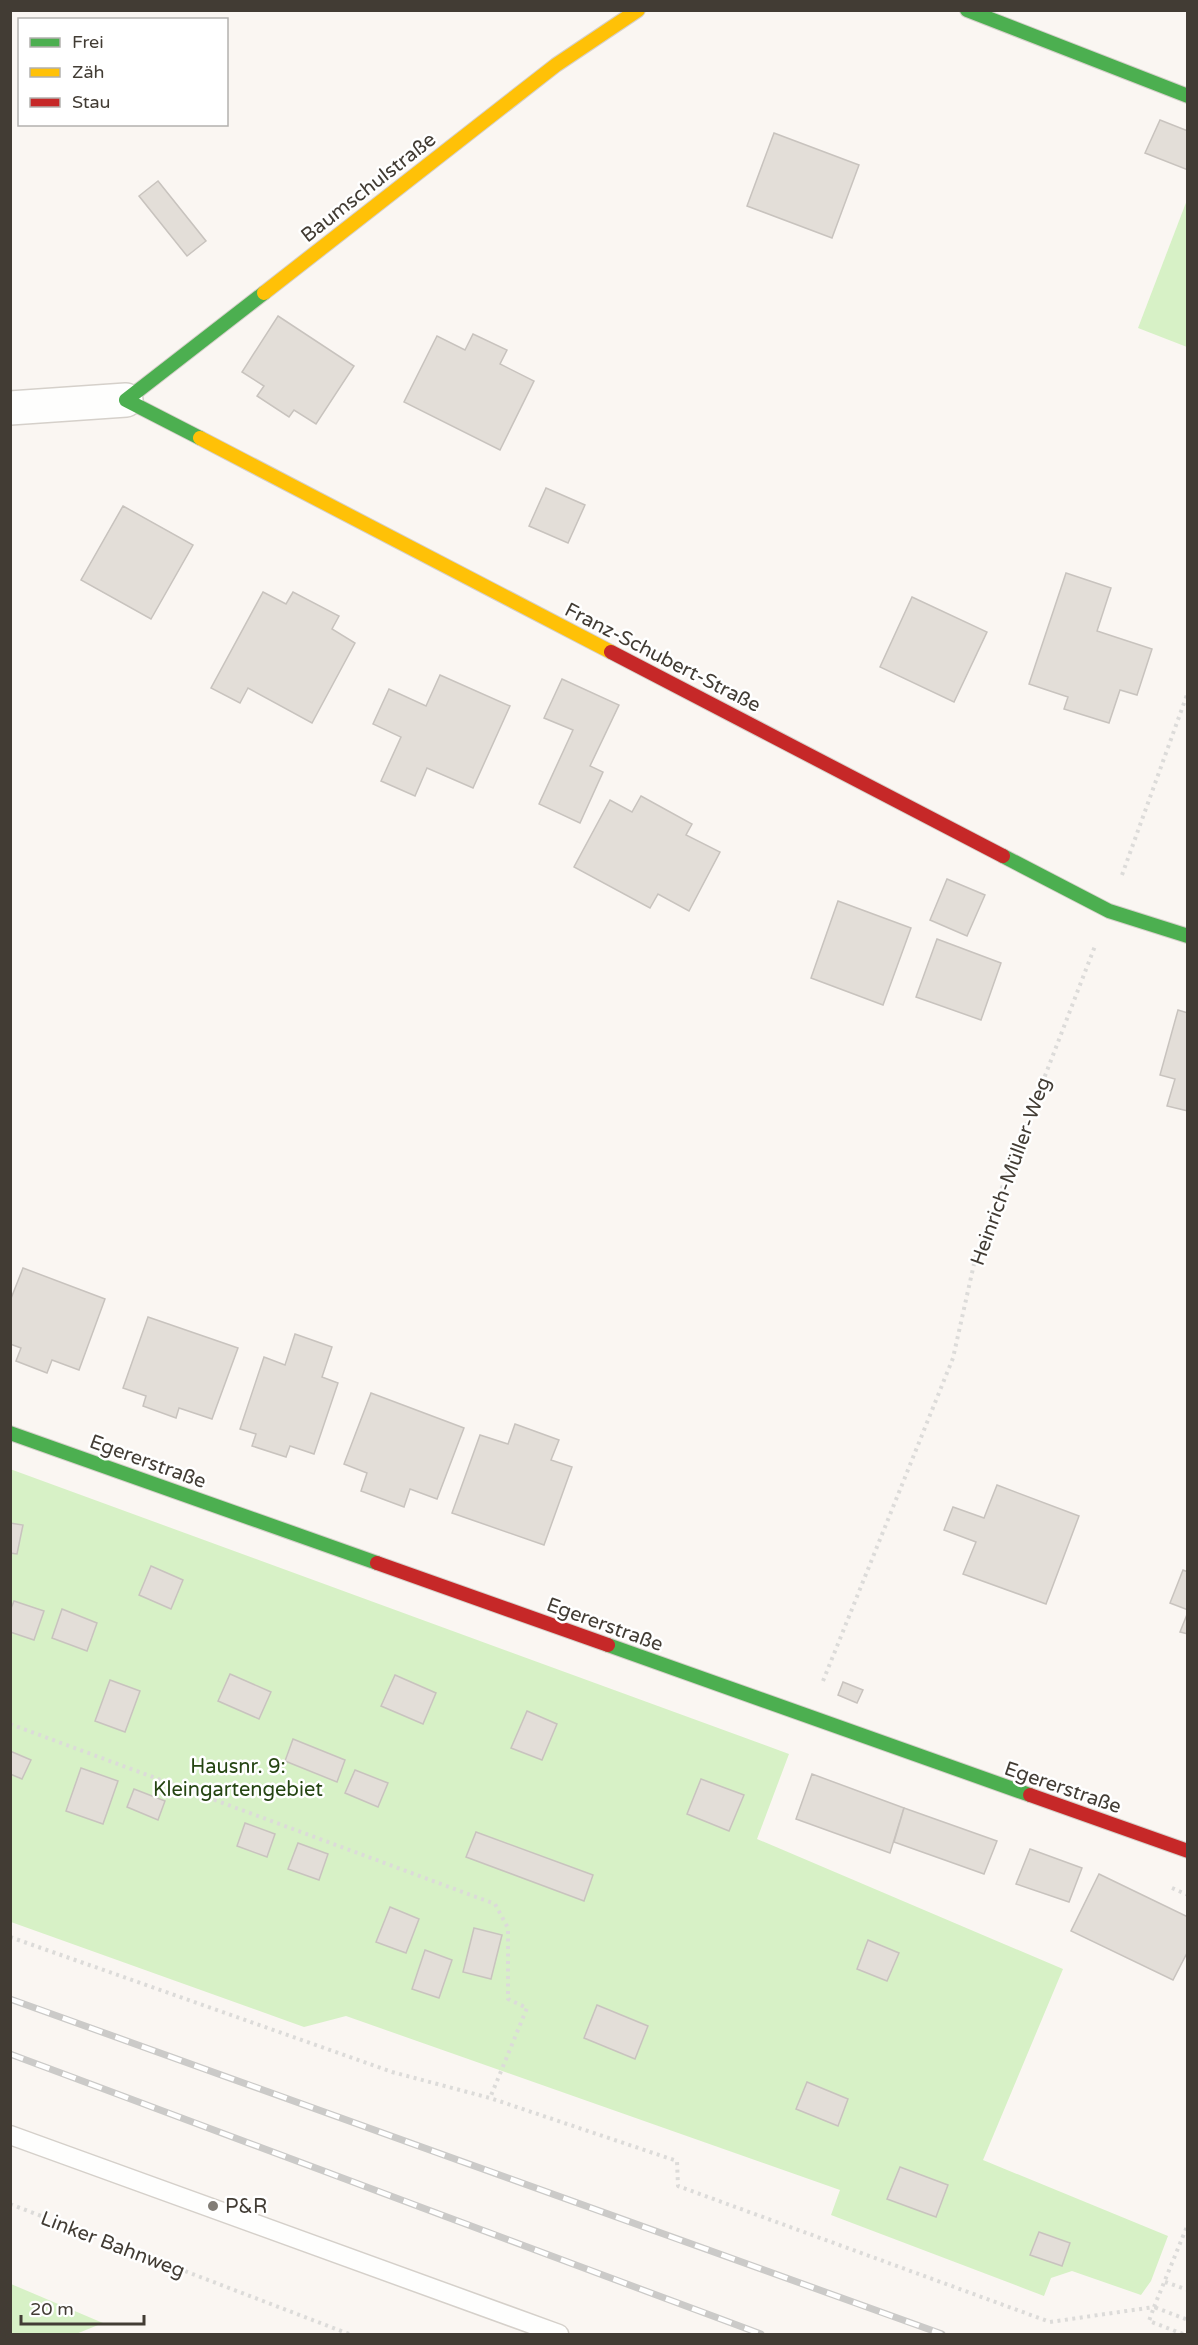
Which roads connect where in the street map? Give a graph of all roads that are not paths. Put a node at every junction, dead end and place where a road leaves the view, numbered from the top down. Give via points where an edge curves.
1 (638, 10) edge
2 (967, 10) edge
3 (1188, 96) edge
4 (126, 400) junction
5 (10, 408) edge
6 (1188, 936) edge
7 (10, 1433) edge
8 (1188, 1851) edge
9 (10, 2135) edge
10 (559, 2334) edge

1 - 4 street, Baumschulstraße via 556,65
2 - 3 street
4 - 5 street
4 - 6 street, Franz-Schubert-Straße via 1109,911
7 - 8 street, Egererstraße
9 - 10 lane

